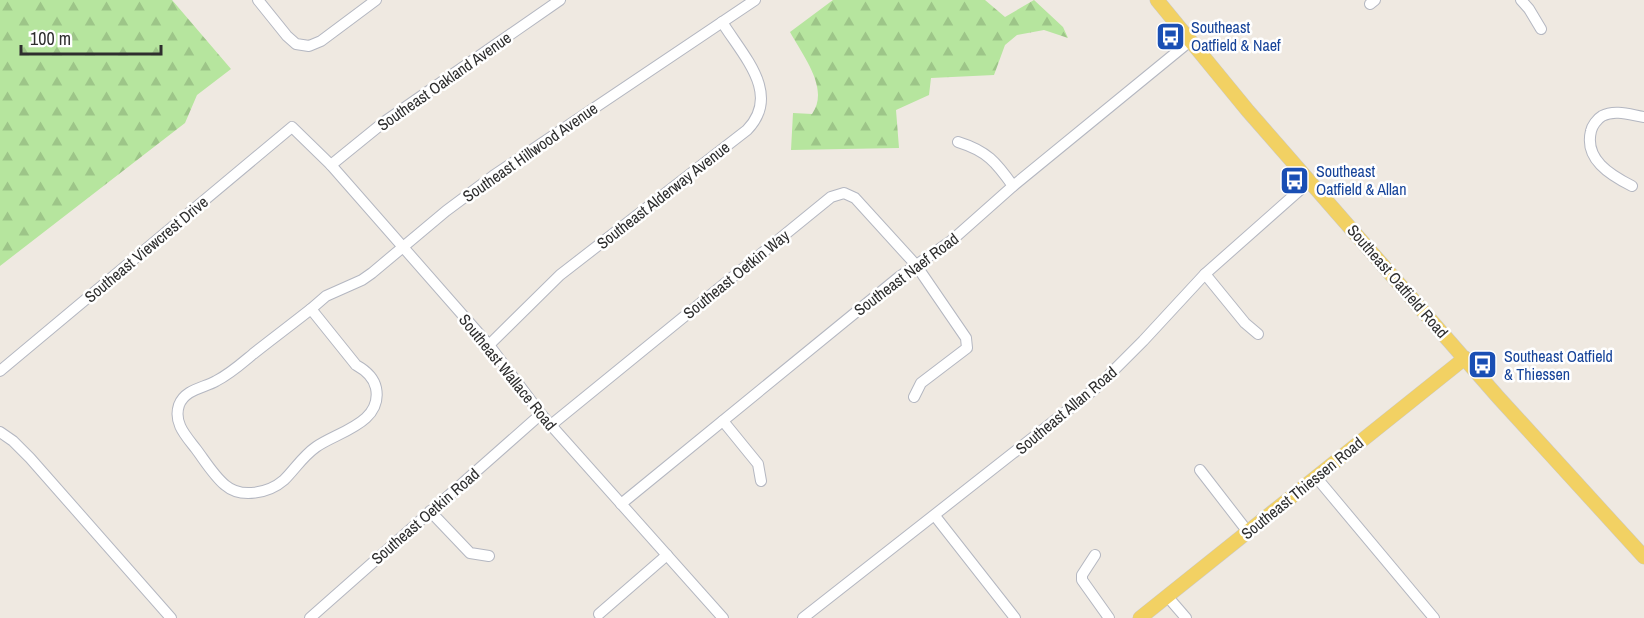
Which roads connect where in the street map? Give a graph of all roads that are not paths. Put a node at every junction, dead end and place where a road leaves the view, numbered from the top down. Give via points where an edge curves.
1 (258, 0) edge
2 (376, 0) edge
3 (560, 0) edge
4 (755, 0) edge
5 (1157, 0) edge
6 (1521, 0) edge
7 (722, 22) junction
8 (1541, 29) dead end
9 (1189, 42) junction
10 (1644, 117) edge
11 (292, 127) joint
12 (958, 142) dead end
13 (330, 165) junction
14 (1310, 181) junction
15 (1013, 186) junction
16 (1632, 186) dead end
17 (403, 247) junction
18 (916, 265) junction
19 (1205, 274) junction
20 (311, 309) junction
21 (1258, 334) dead end
22 (489, 345) junction
23 (1465, 358) junction
24 (0, 371) edge
25 (914, 397) dead end
26 (541, 414) junction
27 (723, 421) junction
28 (551, 425) junction
29 (0, 432) edge
30 (1200, 470) dead end
31 (1316, 477) junction
32 (761, 481) dead end
33 (621, 504) junction
34 (430, 511) junction
35 (935, 516) junction
36 (1248, 532) junction
37 (667, 555) junction
38 (1095, 555) dead end
39 (489, 556) dead end
40 (1644, 557) edge
41 (1167, 596) junction
42 (599, 614) dead end
43 (313, 617) edge
44 (171, 618) edge
45 (723, 618) edge
46 (803, 618) edge
47 (1015, 618) edge
48 (1109, 618) edge
49 (1140, 618) edge
50 (1186, 618) edge
51 (1434, 618) edge

1 - 2 street via 287,36 296,44 309,46
3 - 13 street, Southeast Oakland Avenue via 384,122
4 - 7 street, Southeast Hillwood Avenue
5 - 9 main road, Southeast Oatfield Road
6 - 8 street
7 - 17 street, Southeast Hillwood Avenue via 493,176
7 - 22 street, Southeast Alderway Avenue via 758,79 762,104 755,122 560,275
9 - 14 main road, Southeast Oatfield Road
9 - 15 street, Southeast Naef Road
10 - 16 street via 1626,113 1602,116 1592,126 1590,135 1590,152 1611,175
11 - 13 street, Southeast Wallace Road
11 - 24 street, Southeast Viewcrest Drive
12 - 15 street via 986,154
13 - 17 street, Southeast Wallace Road
14 - 19 street, Southeast Allan Road
14 - 23 main road, Southeast Oatfield Road
15 - 18 street, Southeast Naef Road via 951,241
17 - 20 street, Southeast Hillwood Avenue via 362,280 326,296
17 - 22 street, Southeast Wallace Road
18 - 25 street, Southeast Oetkin Way via 966,338 967,348 921,383
18 - 27 street, Southeast Naef Road
18 - 28 street, Southeast Oetkin Way via 855,198 844,194 831,196
19 - 21 street
19 - 35 street, Southeast Allan Road via 1108,378
20 - 20 street, Southeast Hillwood Avenue via 231,372 194,389 179,405 181,429 226,486 250,493 271,488 283,481 313,449 358,424 375,406 375,383
22 - 26 street, Southeast Wallace Road
23 - 31 main road, Southeast Thiessen Road
23 - 40 main road, Southeast Oatfield Road
26 - 28 street, Southeast Wallace Road
26 - 34 street, Southeast Oetkin Road
27 - 32 street via 758,464
27 - 33 street, Southeast Naef Road
28 - 33 street, Southeast Wallace Road
29 - 44 street via 45,475
30 - 36 street
31 - 36 main road, Southeast Thiessen Road
31 - 51 street
33 - 37 street, Southeast Wallace Road
34 - 39 street via 470,553
34 - 43 street, Southeast Oetkin Road
35 - 46 street, Southeast Allan Road
35 - 47 street
36 - 41 main road, Southeast Thiessen Road
37 - 42 street
37 - 45 street, Southeast Wallace Road
38 - 48 street via 1082,580
41 - 49 main road, Southeast Thiessen Road
41 - 50 street

